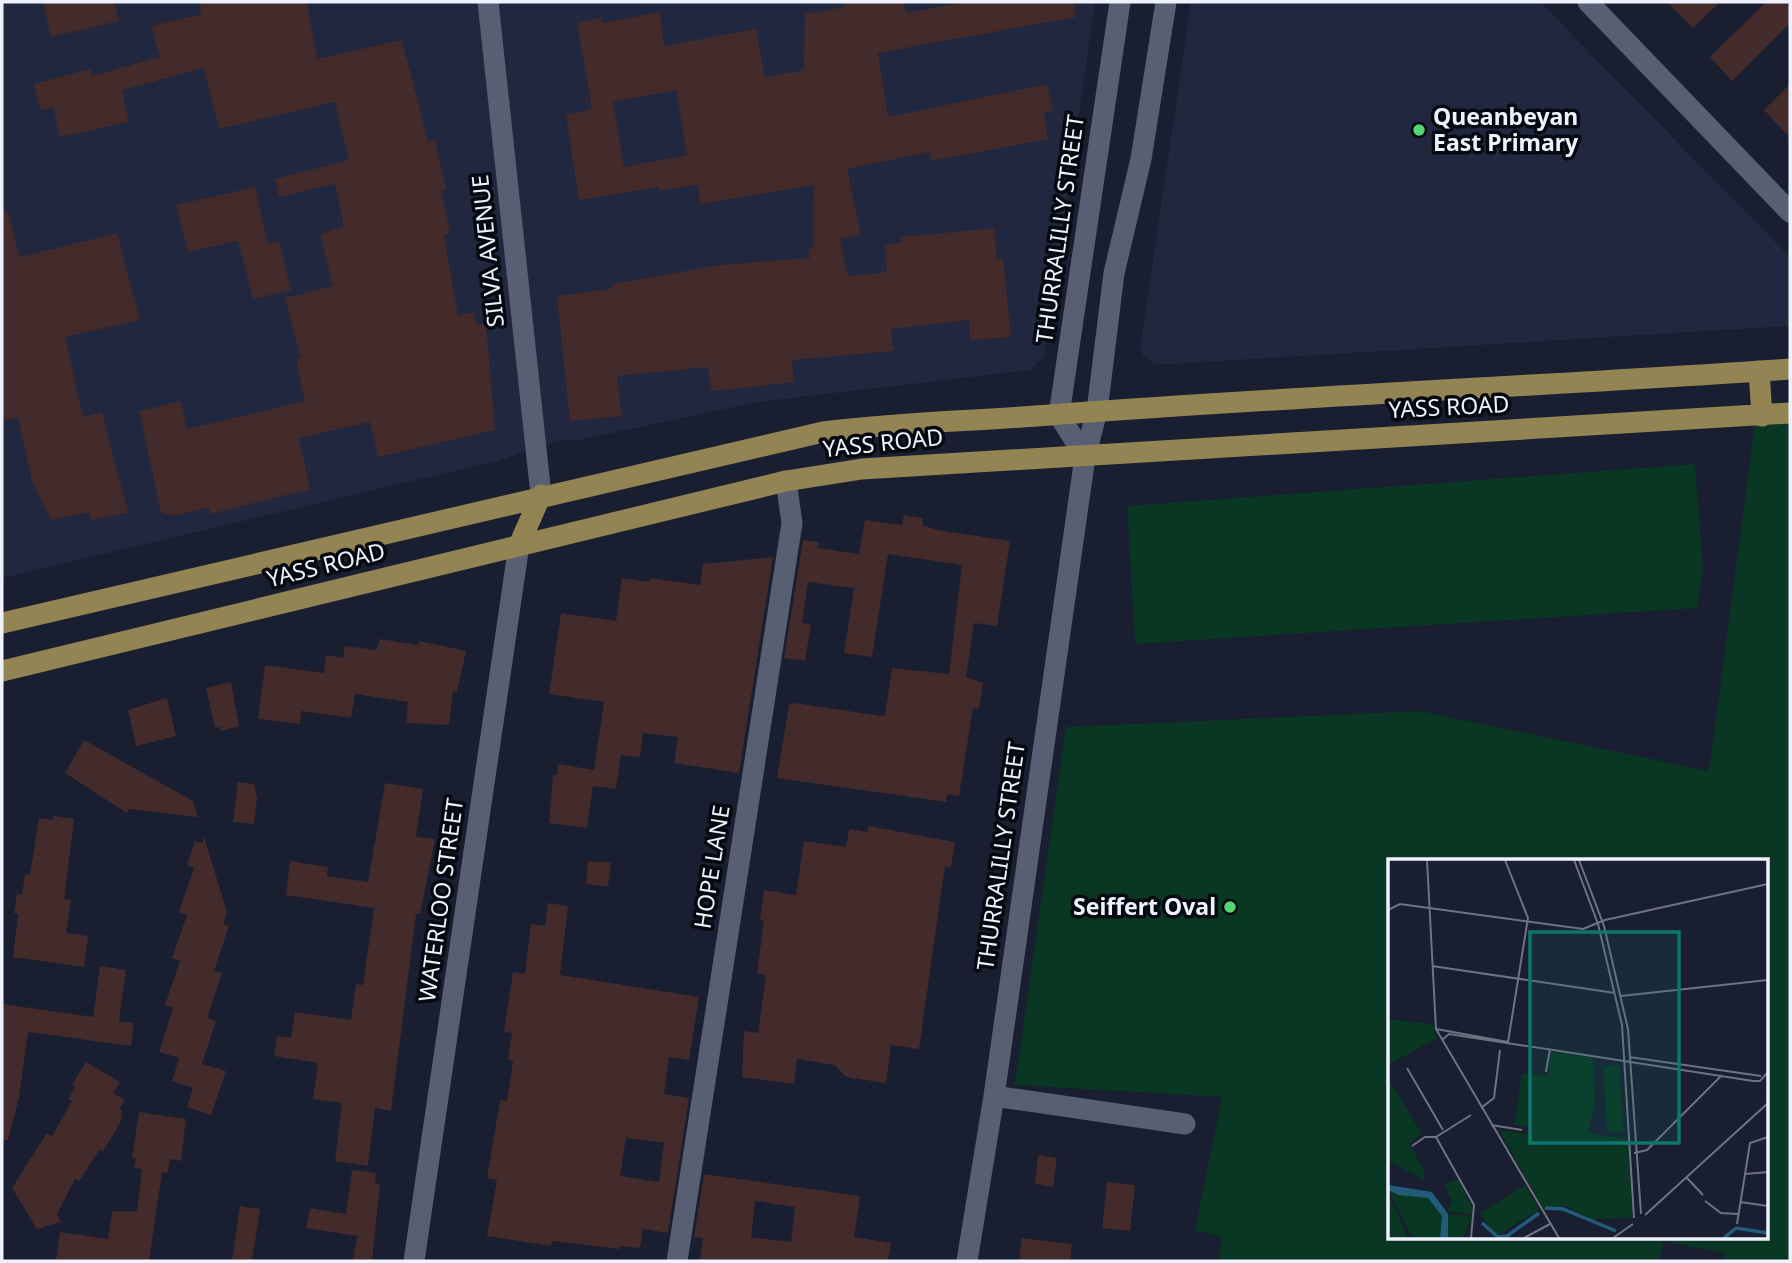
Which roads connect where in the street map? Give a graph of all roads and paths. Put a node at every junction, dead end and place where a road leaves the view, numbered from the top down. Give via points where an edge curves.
1 (488, 2) edge
2 (1120, 2) edge
3 (1166, 2) edge
4 (1588, 2) edge
5 (1790, 212) edge
6 (1790, 369) edge
7 (1759, 371) junction
8 (1097, 411) junction
9 (1790, 413) edge
10 (1059, 415) junction
11 (1762, 416) junction
12 (1085, 457) junction
13 (786, 481) junction
14 (541, 495) junction
15 (519, 545) junction
16 (2, 623) edge
17 (2, 671) edge
18 (994, 1096) junction
19 (1185, 1124) dead end
20 (414, 1261) edge
21 (677, 1261) edge
22 (967, 1261) edge

1 - 14 street, SILVA AVENUE
2 - 10 street, THURRALILLY STREET
3 - 8 street, THURRALILLY STREET via 1141,159 1114,273
4 - 5 street
6 - 7 main road, YASS ROAD
7 - 8 main road, YASS ROAD
7 - 11 main road
8 - 10 main road, YASS ROAD
8 - 12 street, THURRALILLY STREET
9 - 11 main road, YASS ROAD
10 - 12 street
10 - 14 main road, YASS ROAD via 823,432
11 - 12 main road, YASS ROAD
12 - 13 main road, YASS ROAD via 862,469
12 - 18 street, THURRALILLY STREET
13 - 15 main road, YASS ROAD
13 - 21 street, HOPE LANE via 792,523
14 - 15 main road
14 - 16 main road, YASS ROAD
15 - 17 main road, YASS ROAD
15 - 20 street, WATERLOO STREET
18 - 19 street
18 - 22 street, THURRALILLY STREET

